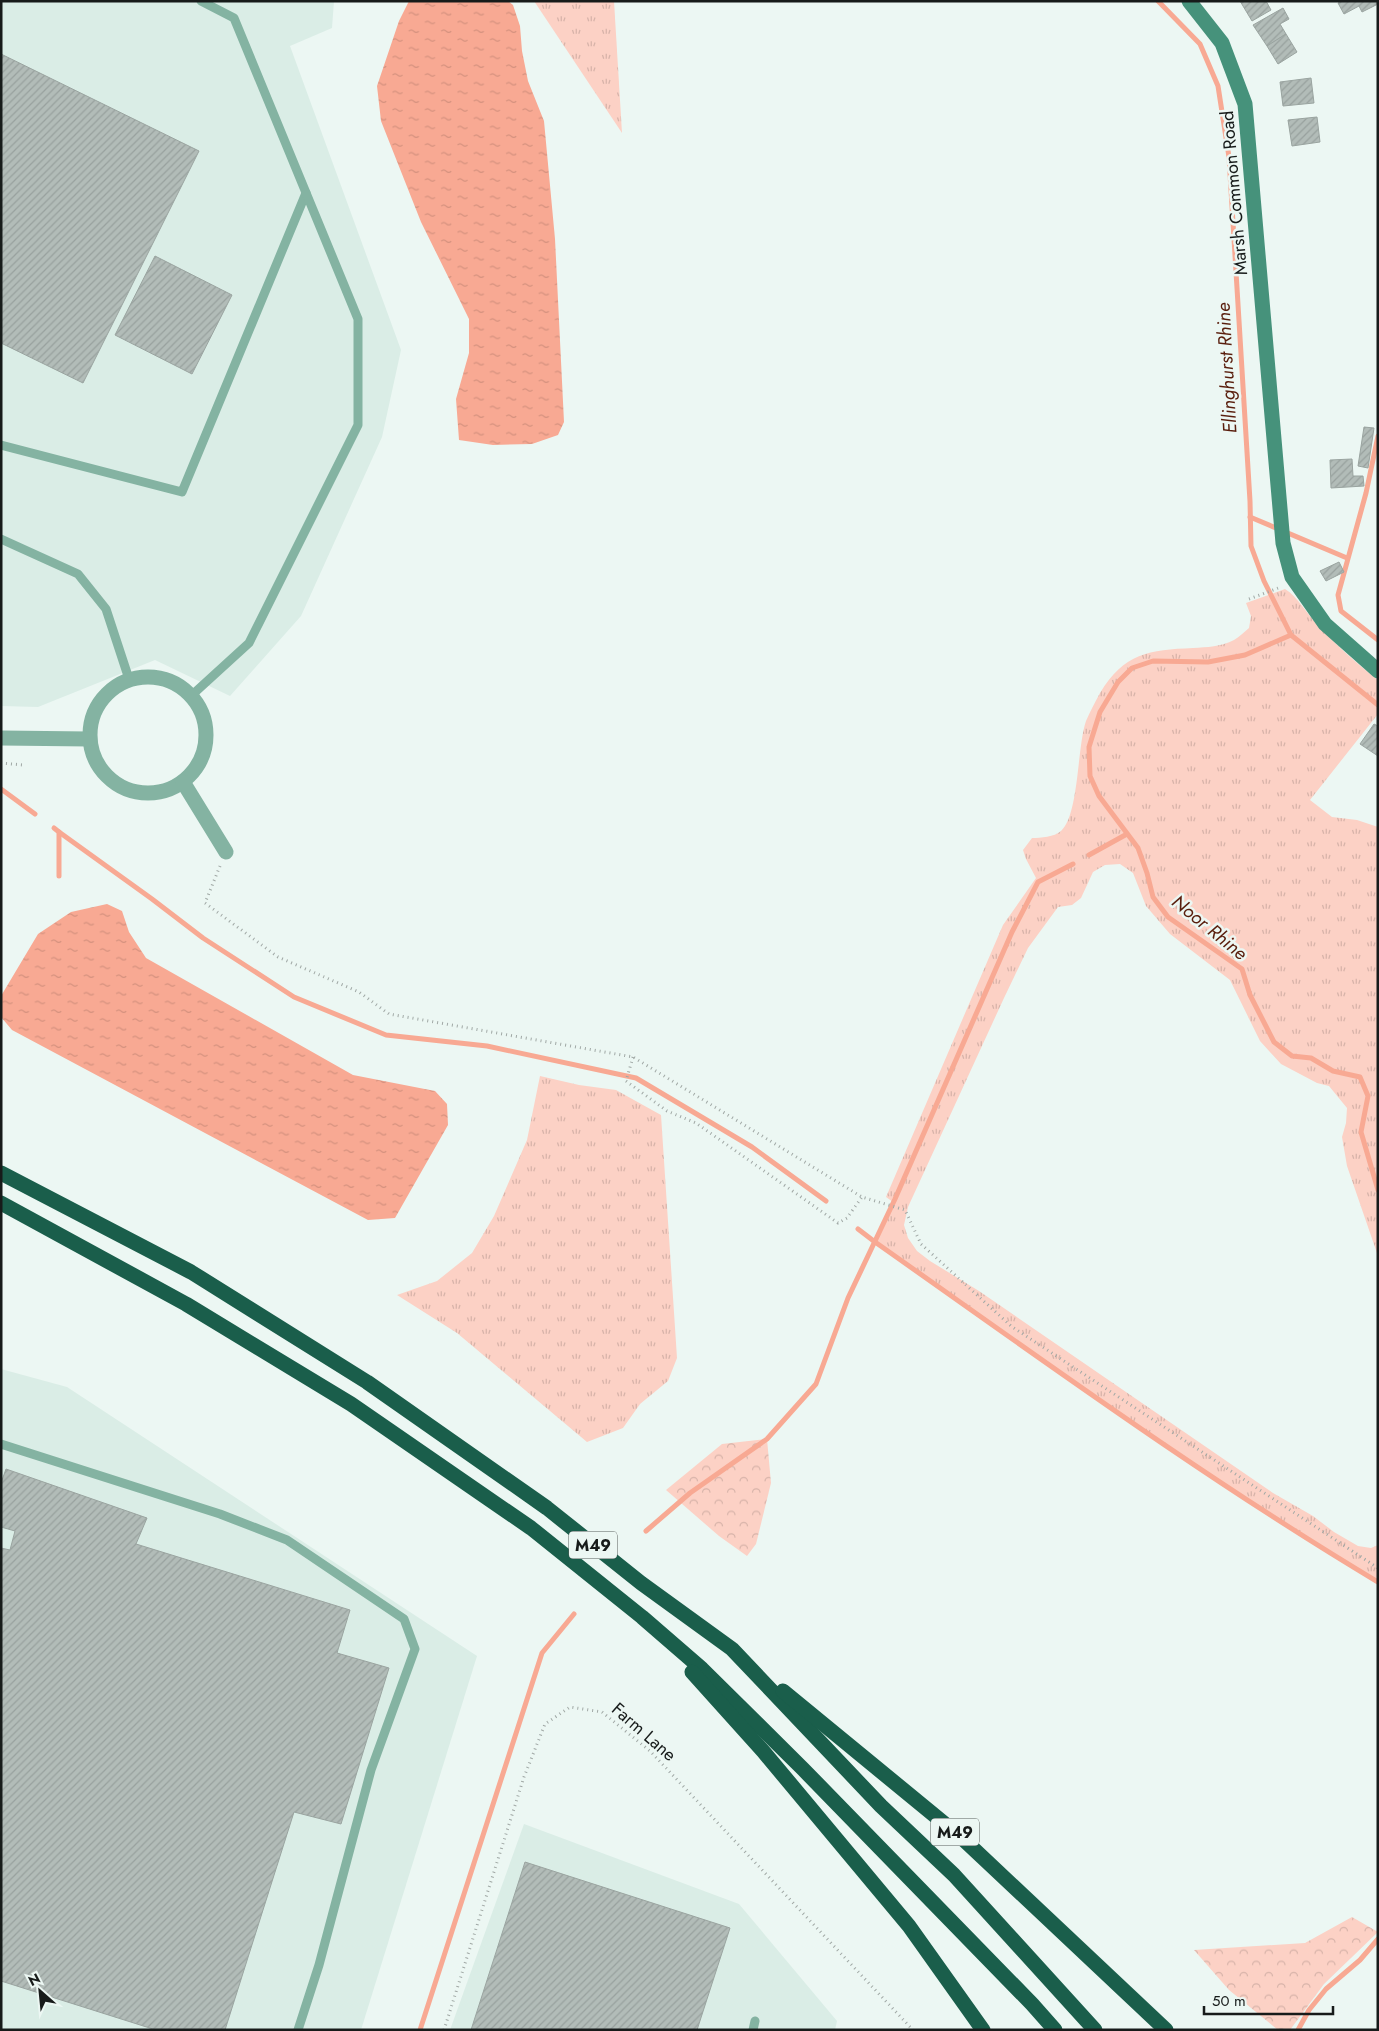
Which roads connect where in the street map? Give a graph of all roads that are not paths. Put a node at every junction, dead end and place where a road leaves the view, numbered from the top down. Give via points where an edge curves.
1 (201, 1) edge
2 (1189, 1) edge
3 (306, 193) junction
4 (1, 445) edge
5 (1, 539) edge
6 (1378, 671) edge
7 (129, 679) junction
8 (192, 696) junction
9 (1, 738) edge
10 (89, 739) junction
11 (183, 782) junction
12 (226, 852) road end
13 (1, 1173) edge
14 (1, 1203) edge
15 (1, 1444) edge
16 (642, 1616) junction
17 (732, 1649) junction
18 (298, 2030) edge
19 (983, 2030) edge
20 (1055, 2030) edge
21 (1095, 2030) edge
22 (1166, 2030) edge

1 - 3 lane via 234,18
2 - 6 main road, Marsh Common Road via 1222,43 1245,104 1283,543 1292,577 1324,624
3 - 4 lane via 182,492
3 - 8 lane via 358,319 358,425 249,643
5 - 7 lane via 78,574 106,609
7 - 8 street via 163,678 179,684
7 - 10 street via 112,688 99,702 91,720
8 - 11 street via 202,712 207,731 205,751
9 - 10 street
10 - 11 street via 93,756 102,772 123,788 149,794 167,791
11 - 12 street
13 - 17 highway, M49 via 191,1272 367,1382 547,1508 641,1583
14 - 16 highway, M49 via 186,1304 351,1404 531,1528
15 - 18 lane via 220,1514 287,1540 404,1619 415,1649 371,1770
16 - 19 highway, M49 via 764,1751 908,1926
16 - 20 highway, M49 via 702,1668 803,1769
17 - 21 highway, M49 via 882,1806 954,1875
17 - 22 highway, M49 via 962,1838

